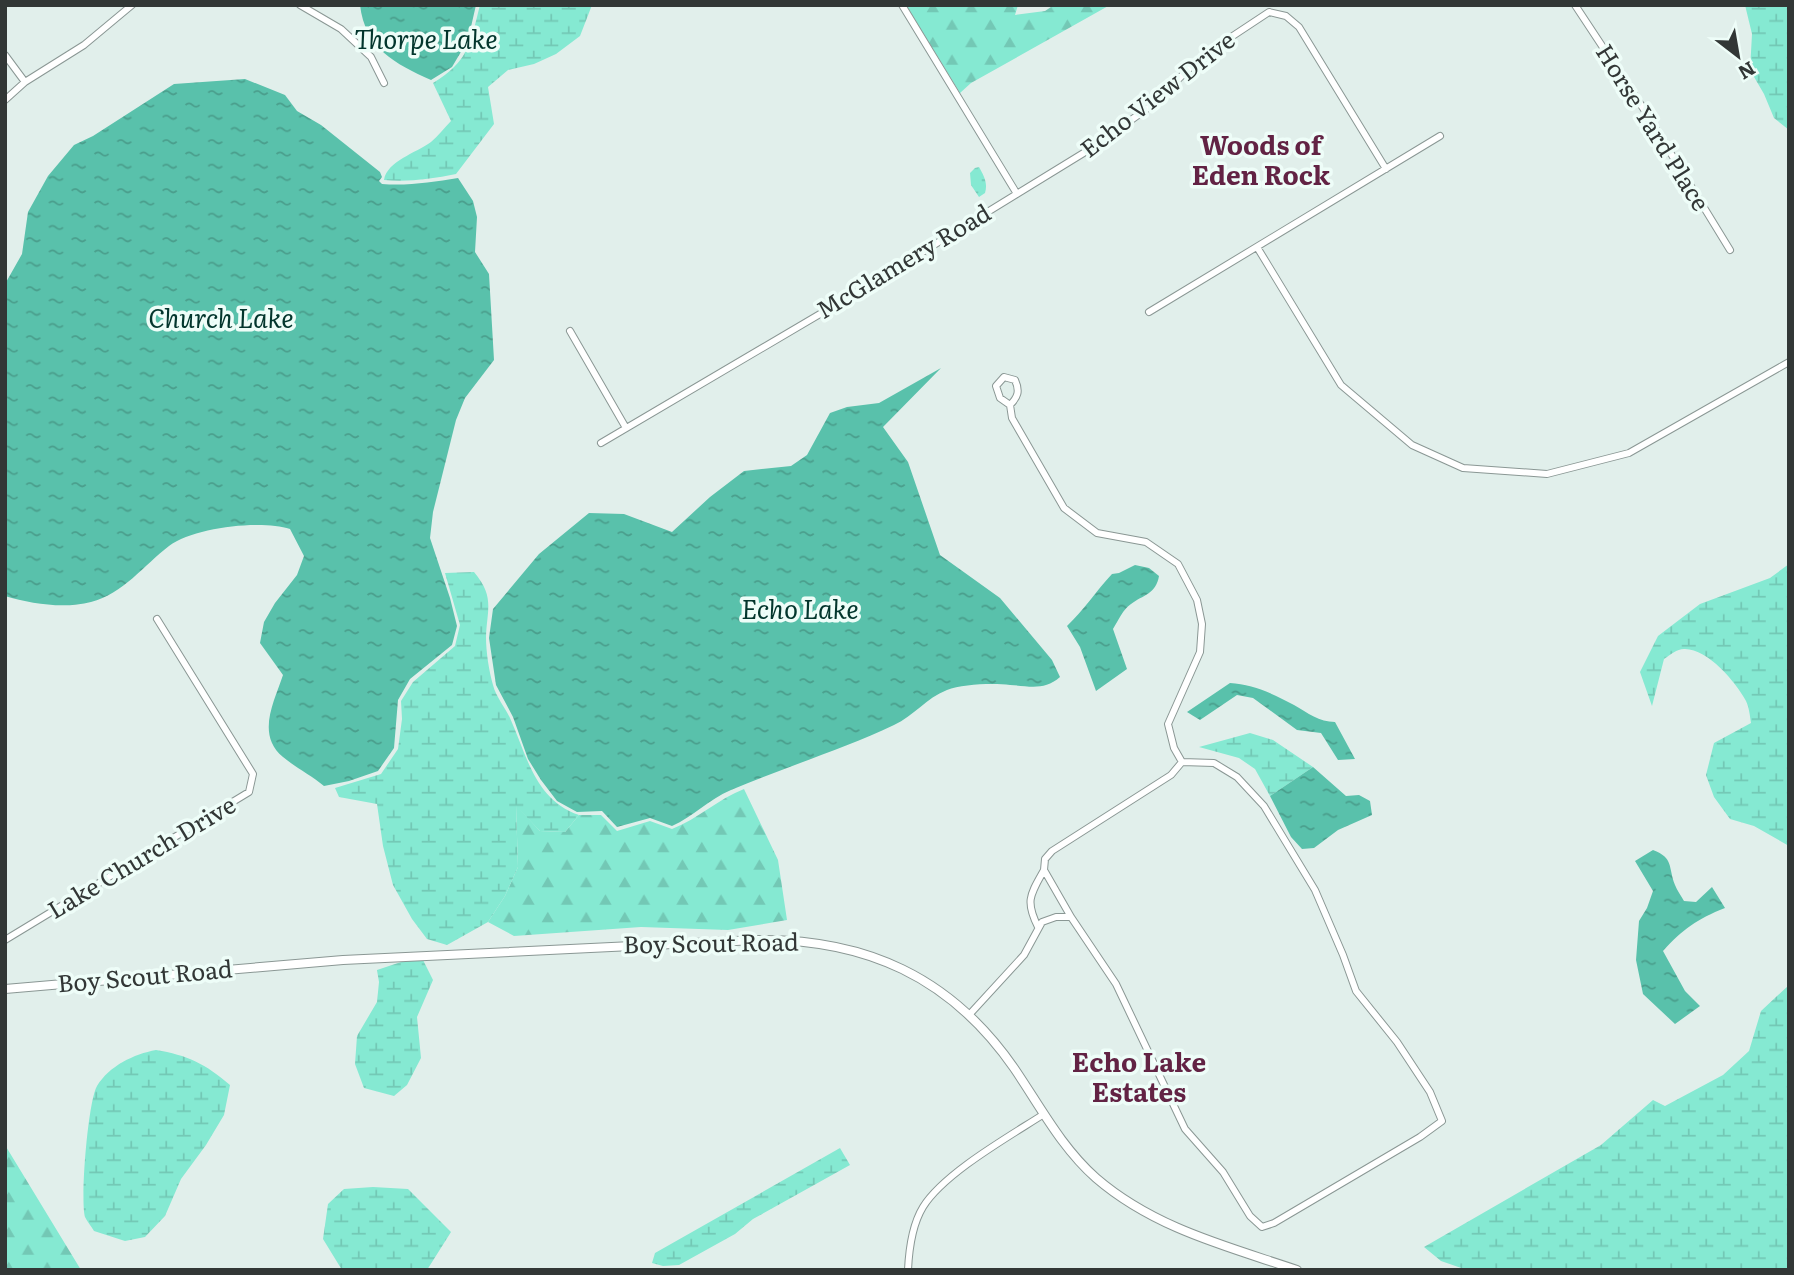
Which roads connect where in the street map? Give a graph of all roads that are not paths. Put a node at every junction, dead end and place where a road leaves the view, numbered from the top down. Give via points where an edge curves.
1 (132, 5) edge
2 (300, 5) edge
3 (902, 5) edge
4 (1575, 5) edge
5 (5, 55) edge
6 (25, 82) junction
7 (384, 83) dead end
8 (5, 100) edge
9 (1440, 136) dead end
10 (1386, 169) junction
11 (1017, 194) junction
12 (1257, 247) junction
13 (1730, 250) dead end
14 (1149, 312) dead end
15 (570, 331) dead end
16 (1789, 362) edge
17 (1010, 405) junction
18 (626, 428) junction
19 (601, 443) dead end
20 (157, 619) dead end
21 (1182, 762) junction
22 (1044, 870) junction
23 (1071, 917) junction
24 (1038, 927) junction
25 (5, 940) edge
26 (5, 989) edge
27 (970, 1015) junction
28 (1044, 1114) junction
29 (908, 1270) edge
30 (1297, 1270) edge

1 - 6 street via 84,45
2 - 7 street via 351,38 371,57
3 - 11 street, McGlamery Road
4 - 13 street, Horse Yard Place
5 - 6 street
6 - 8 street
9 - 10 street
10 - 11 street, Echo View Drive via 1299,27 1286,16 1269,12 1201,57 1152,105 1096,146
10 - 12 street
11 - 18 street, McGlamery Road
12 - 14 street
12 - 16 street via 1341,385 1412,445 1464,468 1546,474 1629,453
15 - 18 street
17 - 17 street via 997,393 996,386 1004,377 1018,386
17 - 21 street via 1012,418 1064,508 1097,533 1146,542 1178,564 1196,600 1202,624 1200,652 1168,724
18 - 19 street, McGlamery Road
20 - 25 street, Lake Church Drive via 253,774 249,792
21 - 22 street via 1171,775 1060,845 1045,859
21 - 23 street via 1214,763 1237,777 1264,806 1315,890 1356,991 1397,1042 1430,1092 1442,1121 1262,1227 1185,1129 1116,984
22 - 23 street
22 - 24 street via 1029,909
23 - 24 street via 1050,918
24 - 27 street via 1024,955
26 - 27 street, Boy Scout Road via 343,960 788,940 834,945 887,961 931,985
27 - 28 street, Boy Scout Road
28 - 29 street via 960,1170 924,1206 915,1227
28 - 30 street, Boy Scout Road via 1093,1175 1144,1213

